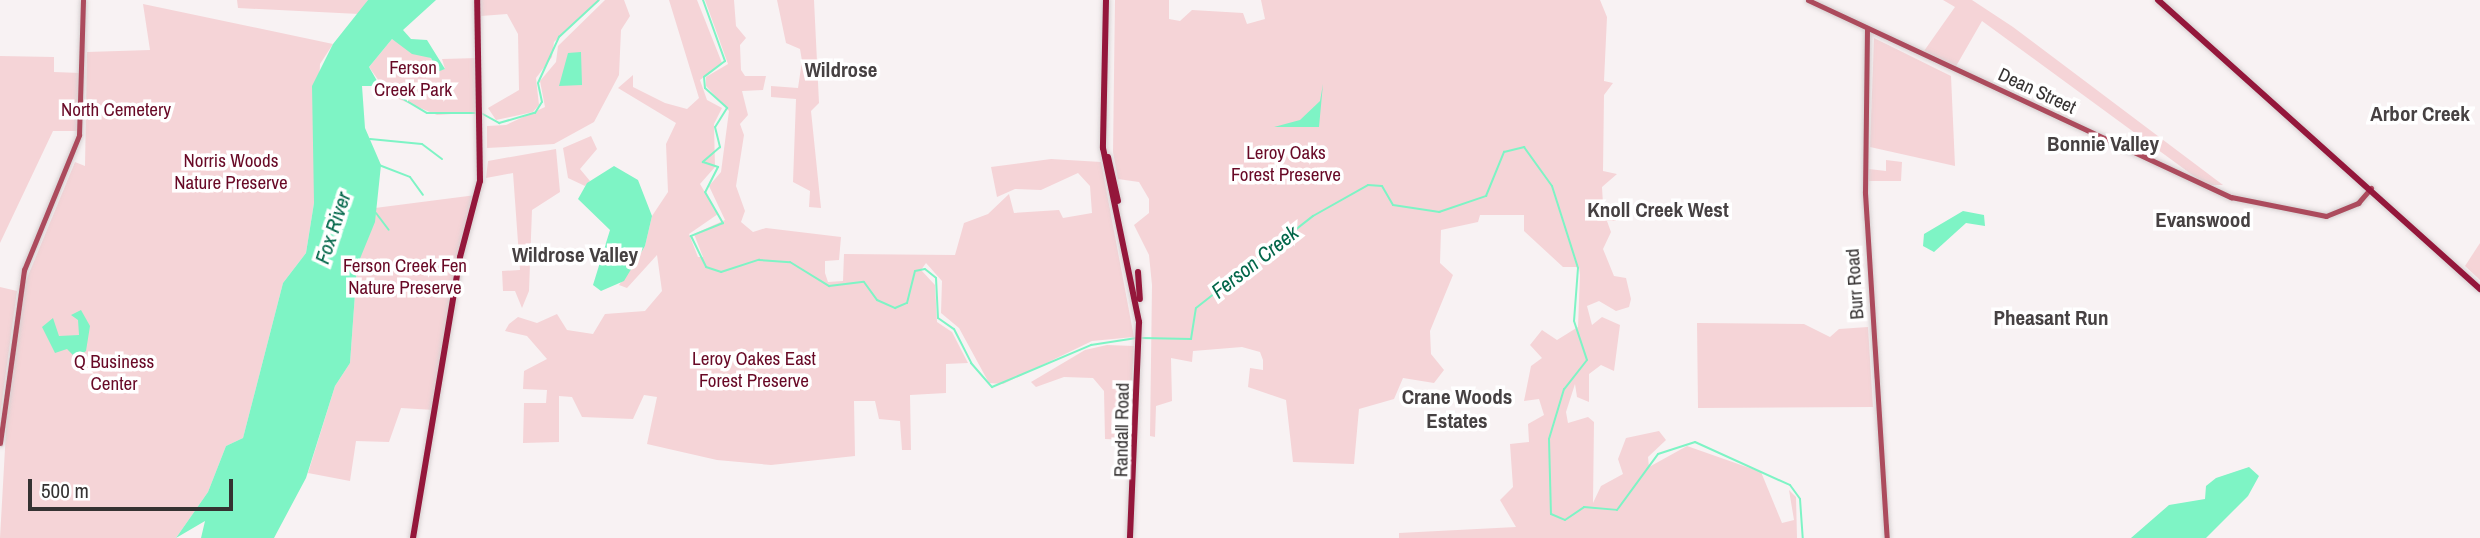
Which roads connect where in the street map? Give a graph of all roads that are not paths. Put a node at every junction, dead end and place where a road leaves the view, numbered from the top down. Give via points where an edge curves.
1 (83, 0) edge
2 (477, 0) edge
3 (1106, 0) edge
4 (1808, 0) edge
5 (2158, 0) edge
6 (1867, 29) junction
7 (2371, 188) junction
8 (2480, 289) edge
9 (0, 443) edge
10 (413, 538) edge
11 (1130, 538) edge
12 (1888, 538) edge

1 - 9 street via 79,135 24,270
2 - 10 main road via 483,110 480,181 460,257
3 - 11 main road, Randall Road via 1106,168 1132,262 1139,322
4 - 6 street, Dean Street
5 - 7 main road
6 - 7 street, Dean Street via 2231,197 2326,216 2357,203
6 - 12 street, Burr Road via 1865,193
7 - 8 main road

